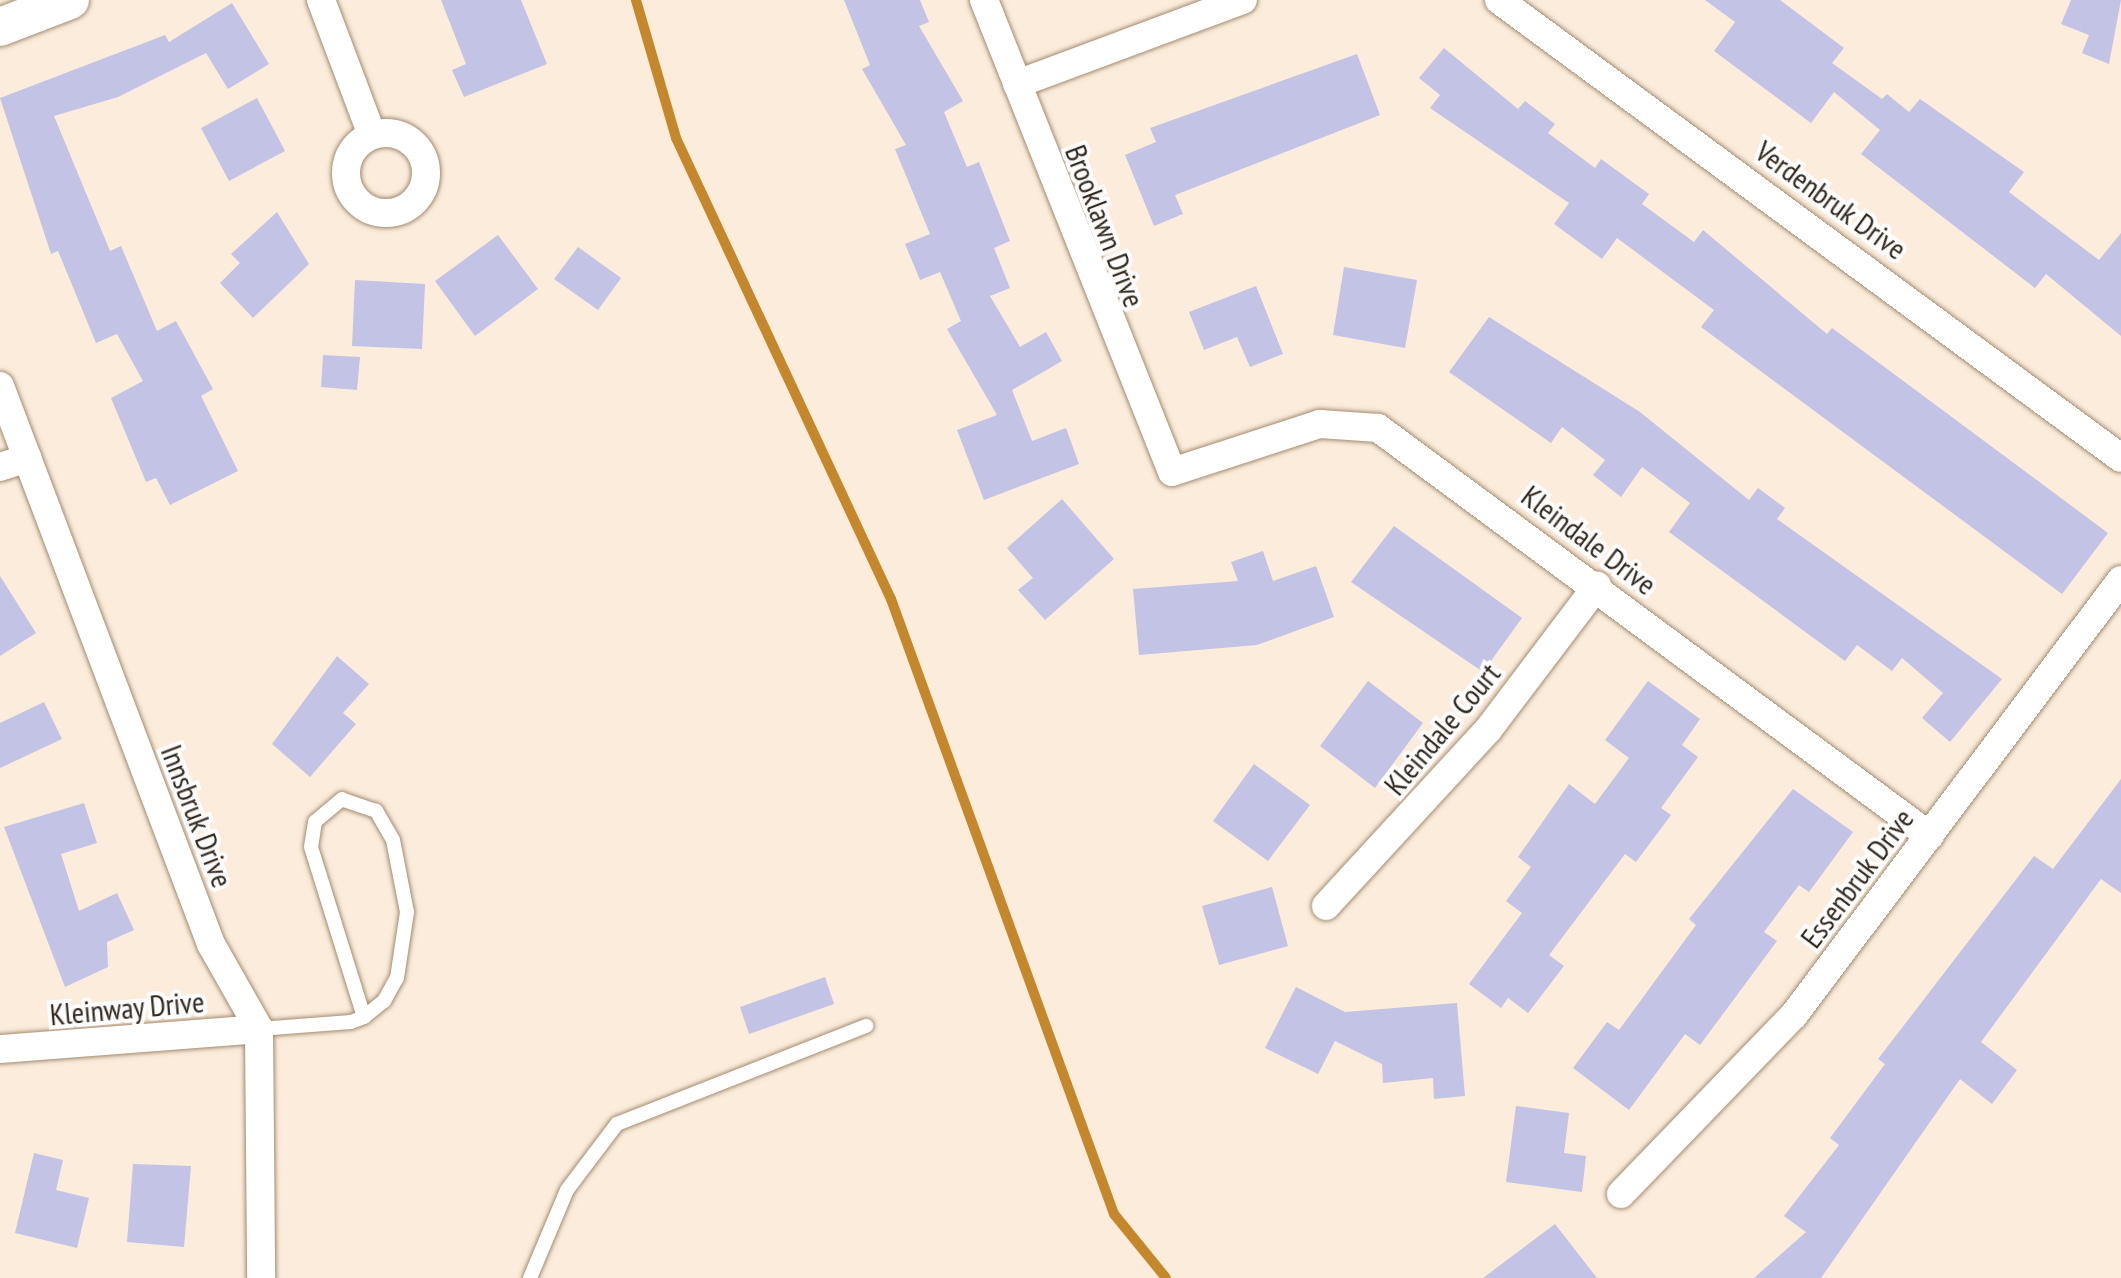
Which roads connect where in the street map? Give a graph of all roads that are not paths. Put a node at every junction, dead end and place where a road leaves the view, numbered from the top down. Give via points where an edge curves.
1 (70, 0) edge
2 (322, 0) edge
3 (984, 0) edge
4 (1243, 0) edge
5 (1500, 0) edge
6 (0, 27) edge
7 (1017, 84) junction
8 (372, 135) dead end
9 (0, 386) edge
10 (28, 458) junction
11 (2121, 458) edge
12 (0, 467) edge
13 (1172, 472) joint
14 (2121, 580) edge
15 (1598, 586) junction
16 (1930, 836) junction
17 (1326, 906) dead end
18 (364, 1017) junction
19 (866, 1026) dead end
20 (259, 1029) junction
21 (0, 1049) edge
22 (1622, 1194) dead end
23 (261, 1278) edge
24 (530, 1278) edge

1 - 6 street
2 - 8 street
3 - 7 street, Brooklawn Drive
4 - 7 street
5 - 11 street, Verdenbruk Drive
7 - 13 street, Brooklawn Drive
9 - 10 street, Innsbruk Drive
10 - 12 street
10 - 20 street, Innsbruk Drive via 211,944
13 - 15 street, Kleindale Drive via 1320,424 1378,428
14 - 16 street, Essenbruk Drive
15 - 16 street, Kleindale Drive
15 - 17 street, Kleindale Court via 1488,730
16 - 22 street, Essenbruk Drive via 1738,1082
18 - 18 lane via 397,978 405,886 376,810 342,799 315,822 311,847
18 - 20 lane
19 - 24 lane via 617,1124 567,1190
20 - 21 street, Kleinway Drive
20 - 23 street, Innsbruk Drive

